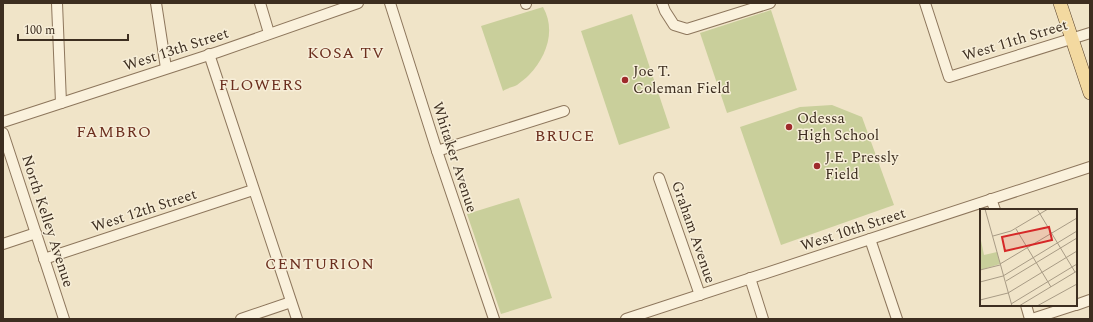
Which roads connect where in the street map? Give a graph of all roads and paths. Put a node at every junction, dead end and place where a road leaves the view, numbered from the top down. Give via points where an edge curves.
1 (57, 3) edge
2 (156, 3) edge
3 (260, 3) edge
4 (358, 3) edge
5 (390, 3) edge
6 (662, 3) edge
7 (770, 3) edge
8 (925, 3) edge
9 (1060, 3) edge
10 (269, 33) junction
11 (1090, 33) edge
12 (1072, 38) junction
13 (208, 54) junction
14 (166, 68) junction
15 (1090, 93) edge
16 (61, 103) junction
17 (564, 111) dead end
18 (3, 122) edge
19 (3, 133) edge
20 (437, 151) junction
21 (1090, 167) edge
22 (659, 178) dead end
23 (253, 190) junction
24 (991, 199) junction
25 (995, 209) edge
26 (36, 233) junction
27 (870, 239) junction
28 (3, 244) edge
29 (44, 259) junction
30 (750, 278) junction
31 (700, 295) junction
32 (1090, 300) edge
33 (291, 302) junction
34 (1077, 304) edge
35 (1026, 306) edge
36 (1072, 306) edge
37 (64, 319) edge
38 (241, 319) edge
39 (297, 319) edge
40 (494, 319) edge
41 (628, 319) edge
42 (763, 319) edge
43 (897, 319) edge
44 (1031, 319) edge

1 - 16 street
2 - 14 street
3 - 10 street
4 - 10 street, West 13th Street
5 - 20 street, Whitaker Avenue
6 - 7 street via 674,25 690,29
8 - 12 street, West 11th Street via 949,77
9 - 12 main road
10 - 13 street, West 13th Street
11 - 12 street, West 11th Street
12 - 15 main road
13 - 14 street, West 13th Street
13 - 23 street
14 - 16 street, West 13th Street
16 - 18 street, West 13th Street
17 - 20 street
19 - 26 street, North Kelley Avenue
20 - 40 street, Whitaker Avenue
21 - 24 street, West 10th Street
22 - 31 street, Graham Avenue
23 - 29 street, West 12th Street
23 - 33 street
24 - 25 street
24 - 27 street, West 10th Street
26 - 28 street
26 - 29 street, North Kelley Avenue
27 - 30 street, West 10th Street
27 - 43 street
29 - 37 street, North Kelley Avenue
30 - 31 street, West 10th Street
30 - 42 street
31 - 41 street, West 10th Street
32 - 34 street
33 - 38 street
33 - 39 street
35 - 44 street
36 - 44 street

